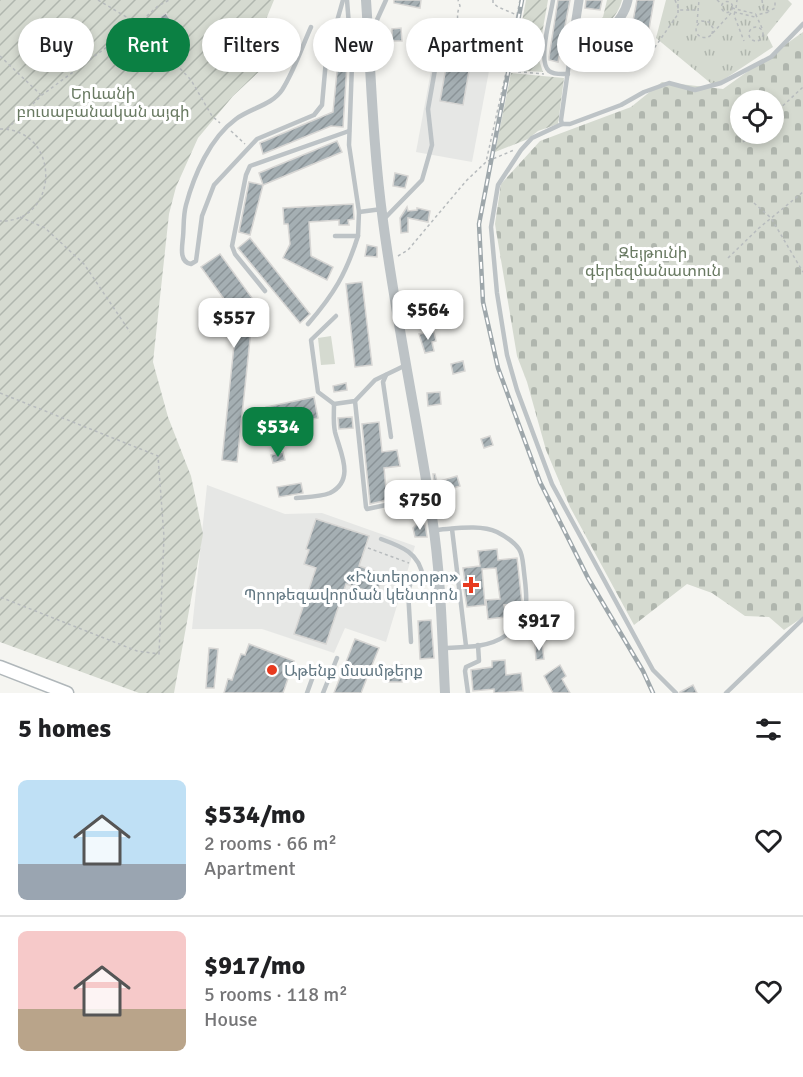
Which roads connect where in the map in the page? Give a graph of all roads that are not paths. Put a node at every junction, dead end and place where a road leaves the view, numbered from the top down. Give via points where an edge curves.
1 (342, 0) edge
2 (347, 0) edge
3 (366, 0) edge
4 (386, 0) edge
5 (553, 0) edge
6 (579, 0) edge
7 (627, 0) edge
8 (367, 18) edge
9 (378, 18) edge
10 (576, 18) edge
11 (621, 18) edge
12 (803, 24) edge
13 (311, 27) dead end
14 (371, 72) edge
15 (435, 72) edge
16 (568, 74) joint
17 (562, 124) junction
18 (349, 131) junction
19 (382, 209) junction
20 (359, 212) junction
21 (383, 220) junction
22 (335, 236) dead end
23 (358, 236) junction
24 (265, 291) dead end
25 (336, 316) dead end
26 (308, 324) dead end
27 (406, 364) junction
28 (386, 375) junction
29 (355, 401) junction
30 (334, 404) junction
31 (391, 437) dead end
32 (391, 484) dead end
33 (297, 498) dead end
34 (452, 529) junction
35 (434, 530) junction
36 (381, 539) dead end
37 (423, 577) junction
38 (440, 591) junction
39 (803, 619) edge
40 (411, 642) dead end
41 (478, 645) junction
42 (466, 646) junction
43 (443, 648) junction
44 (337, 658) dead end
45 (0, 667) edge
46 (316, 668) dead end
47 (67, 693) edge
48 (307, 693) edge
49 (323, 693) edge
50 (445, 693) edge
51 (468, 693) edge
52 (676, 693) edge
53 (726, 693) edge

1 - 13 lane via 326,60 321,105 314,115 257,139 214,185 202,216 196,261 187,264 181,250 185,208 195,178 220,133 282,90
2 - 18 lane via 352,64
3 - 8 street
4 - 9 lane
5 - 16 lane via 544,57 551,72
6 - 10 street
7 - 11 street
12 - 17 lane via 771,57 721,83 695,90 669,83 611,109
14 - 19 street
15 - 21 lane via 428,109 432,145 422,180
16 - 17 lane
17 - 52 lane via 532,138 498,185 491,227 507,355 552,484 653,670
18 - 20 lane
18 - 24 lane via 250,166 232,246
19 - 20 lane
19 - 21 street
20 - 23 lane
21 - 27 street
22 - 23 lane
23 - 26 lane via 348,267
25 - 30 lane via 311,340 318,392
27 - 28 lane
27 - 35 street
28 - 29 lane via 375,380
28 - 31 lane via 383,382
29 - 30 lane
29 - 32 lane via 367,509 392,504
30 - 33 lane via 335,431 344,460 343,480 332,492
34 - 35 lane
34 - 41 lane via 498,532 521,553 528,602 525,615 504,637
34 - 42 lane
35 - 38 street
36 - 37 lane via 401,546 417,559
37 - 38 lane
37 - 40 lane via 412,579 408,591
38 - 43 street
39 - 53 lane
41 - 42 lane
41 - 51 lane via 479,661 465,671
42 - 43 lane
43 - 50 street
44 - 49 lane
45 - 47 main road
46 - 48 lane

